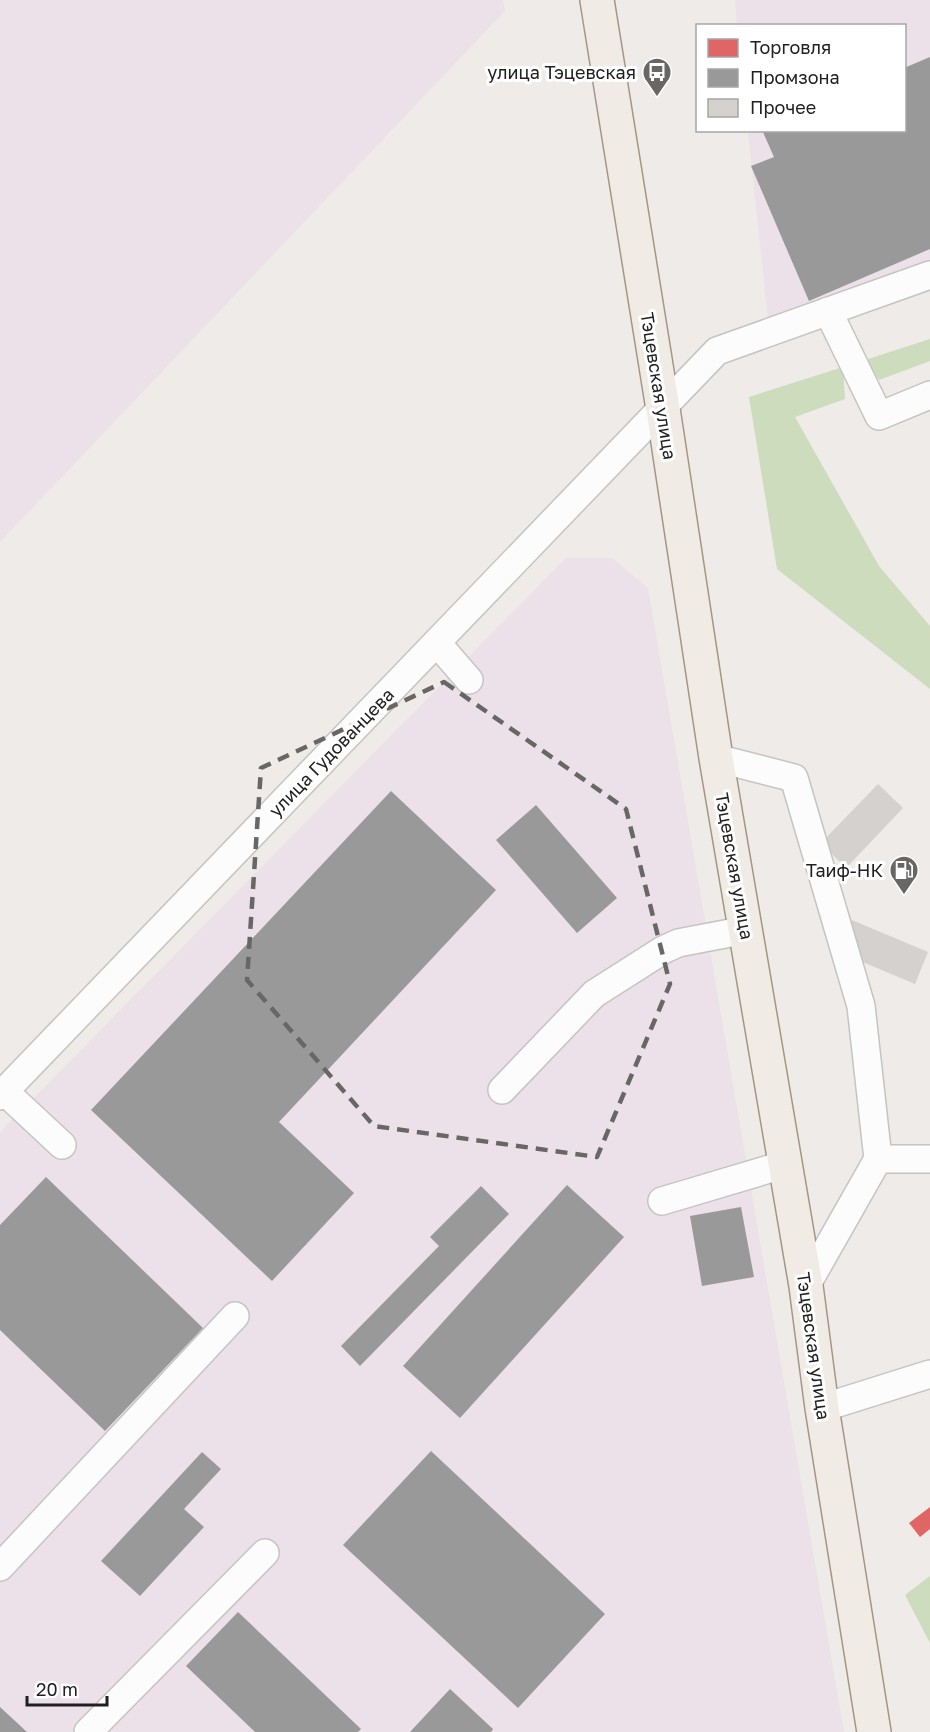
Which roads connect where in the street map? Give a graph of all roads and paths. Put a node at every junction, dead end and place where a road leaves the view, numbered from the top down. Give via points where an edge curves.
1 (597, 0) edge
2 (930, 275) edge
3 (828, 311) junction
4 (930, 395) edge
5 (663, 409) junction
6 (436, 643) junction
7 (469, 680) dead end
8 (716, 758) junction
9 (746, 930) junction
10 (502, 1090) dead end
11 (2, 1094) edge
12 (62, 1145) dead end
13 (878, 1159) junction
14 (930, 1159) edge
15 (786, 1164) junction
16 (662, 1201) dead end
17 (807, 1286) junction
18 (235, 1317) dead end
19 (930, 1374) edge
20 (822, 1408) junction
21 (265, 1553) dead end
22 (0, 1567) edge
23 (88, 1732) edge
24 (874, 1732) edge

1 - 5 main road, Тэцевская улица
2 - 3 street, улица Гудованцева
3 - 4 street via 879,416
3 - 5 street, улица Гудованцева via 717,351
5 - 6 street, улица Гудованцева
5 - 8 main road, Тэцевская улица
6 - 7 street
6 - 11 street, улица Гудованцева
8 - 9 main road, Тэцевская улица
8 - 13 street via 794,778 861,1006
9 - 10 street via 678,943 594,994
9 - 15 main road, Тэцевская улица
11 - 12 street
13 - 14 street
13 - 17 street
15 - 16 street
15 - 17 main road, Тэцевская улица
17 - 20 main road, Тэцевская улица
18 - 22 street
19 - 20 street
20 - 24 main road, Тэцевская улица
21 - 23 street

